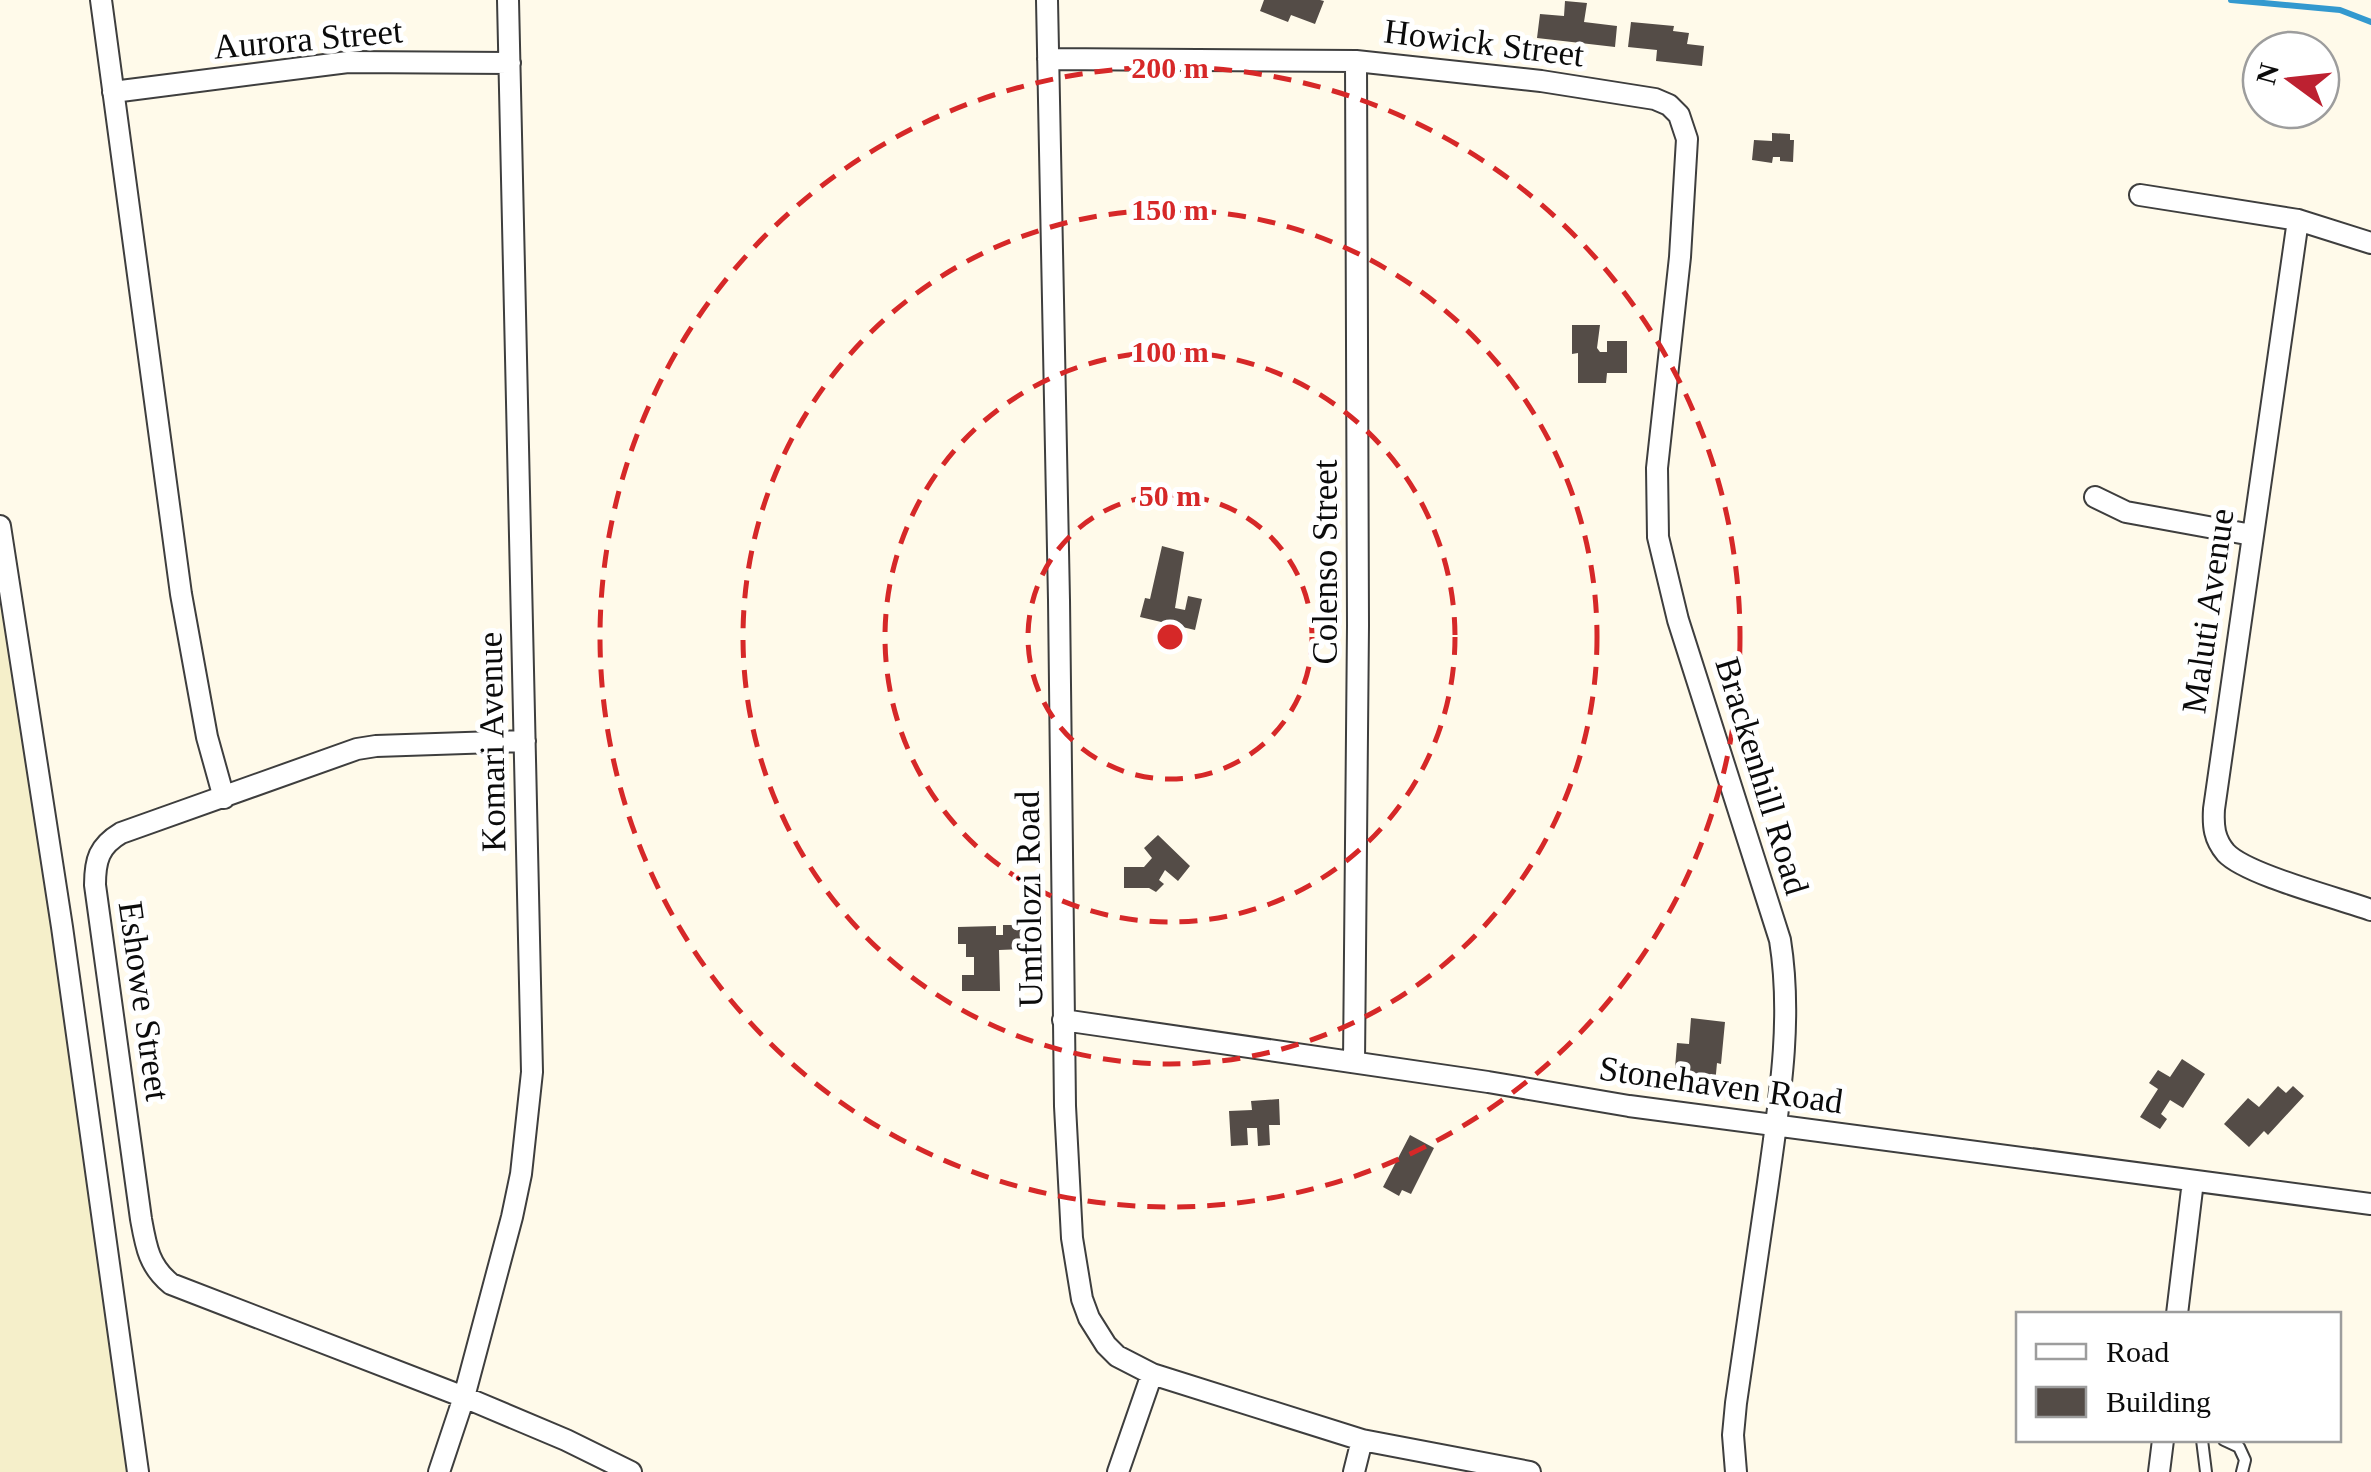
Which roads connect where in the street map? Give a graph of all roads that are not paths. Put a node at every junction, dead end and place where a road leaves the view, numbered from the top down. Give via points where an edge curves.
1 (101, 0) edge
2 (508, 0) edge
3 (1047, 0) edge
4 (1048, 59) junction
5 (1356, 61) junction
6 (510, 62) junction
7 (112, 92) junction
8 (1669, 106) joint
9 (2140, 195) dead end
10 (2298, 220) junction
11 (2371, 243) edge
12 (2095, 497) dead end
13 (0, 526) edge
14 (2252, 536) junction
15 (525, 741) junction
16 (224, 798) junction
17 (2371, 910) edge
18 (1063, 1020) junction
19 (1354, 1062) junction
20 (1776, 1126) junction
21 (2193, 1181) junction
22 (2371, 1204) edge
23 (2178, 1312) edge
24 (1152, 1374) junction
25 (464, 1397) junction
26 (1362, 1440) junction
27 (2163, 1442) edge
28 (2202, 1442) edge
29 (2229, 1442) edge
30 (138, 1472) edge
31 (439, 1472) edge
32 (631, 1472) edge
33 (1118, 1472) edge
34 (1354, 1472) edge
35 (1530, 1472) edge
36 (1736, 1472) edge
37 (2159, 1472) edge
38 (2206, 1472) edge
39 (2242, 1472) edge

1 - 7 street
2 - 6 street, Komari Avenue
3 - 4 street, Umfolozi Road
4 - 5 street, Howick Street
4 - 18 street, Umfolozi Road
5 - 8 street, Howick Street via 1561,84
5 - 19 street, Colenso Street
6 - 7 street, Aurora Street via 348,62
6 - 15 street, Komari Avenue
7 - 16 street via 181,594
8 - 20 street, Brackenhill Road via 1685,127 1686,181 1657,468 1658,538 1780,940 1786,1011
9 - 10 street
10 - 11 street
10 - 14 street, Maluti Avenue
12 - 14 street via 2126,512
13 - 30 street
14 - 17 street, Maluti Avenue via 2213,831 2229,856 2248,867
15 - 16 street, Eshowe Street via 376,746
15 - 25 street, Komari Avenue via 532,1072 512,1217
16 - 25 street, Eshowe Street via 121,833 108,841 95,865 149,1259 156,1272 186,1291
18 - 19 street, Stonehaven Road
18 - 24 street, Umfolozi Road via 1072,1238 1082,1299 1106,1345
19 - 20 street, Stonehaven Road
20 - 21 street, Stonehaven Road
20 - 36 street, Brackenhill Road via 1736,1403
21 - 22 street, Stonehaven Road
21 - 23 street
24 - 26 street, Umfolozi Road
24 - 33 street
25 - 31 street, Komari Avenue
25 - 32 street, Eshowe Street
26 - 34 street
26 - 35 street, Umfolozi Road
27 - 37 street
28 - 38 lane
29 - 39 lane via 2239,1446

